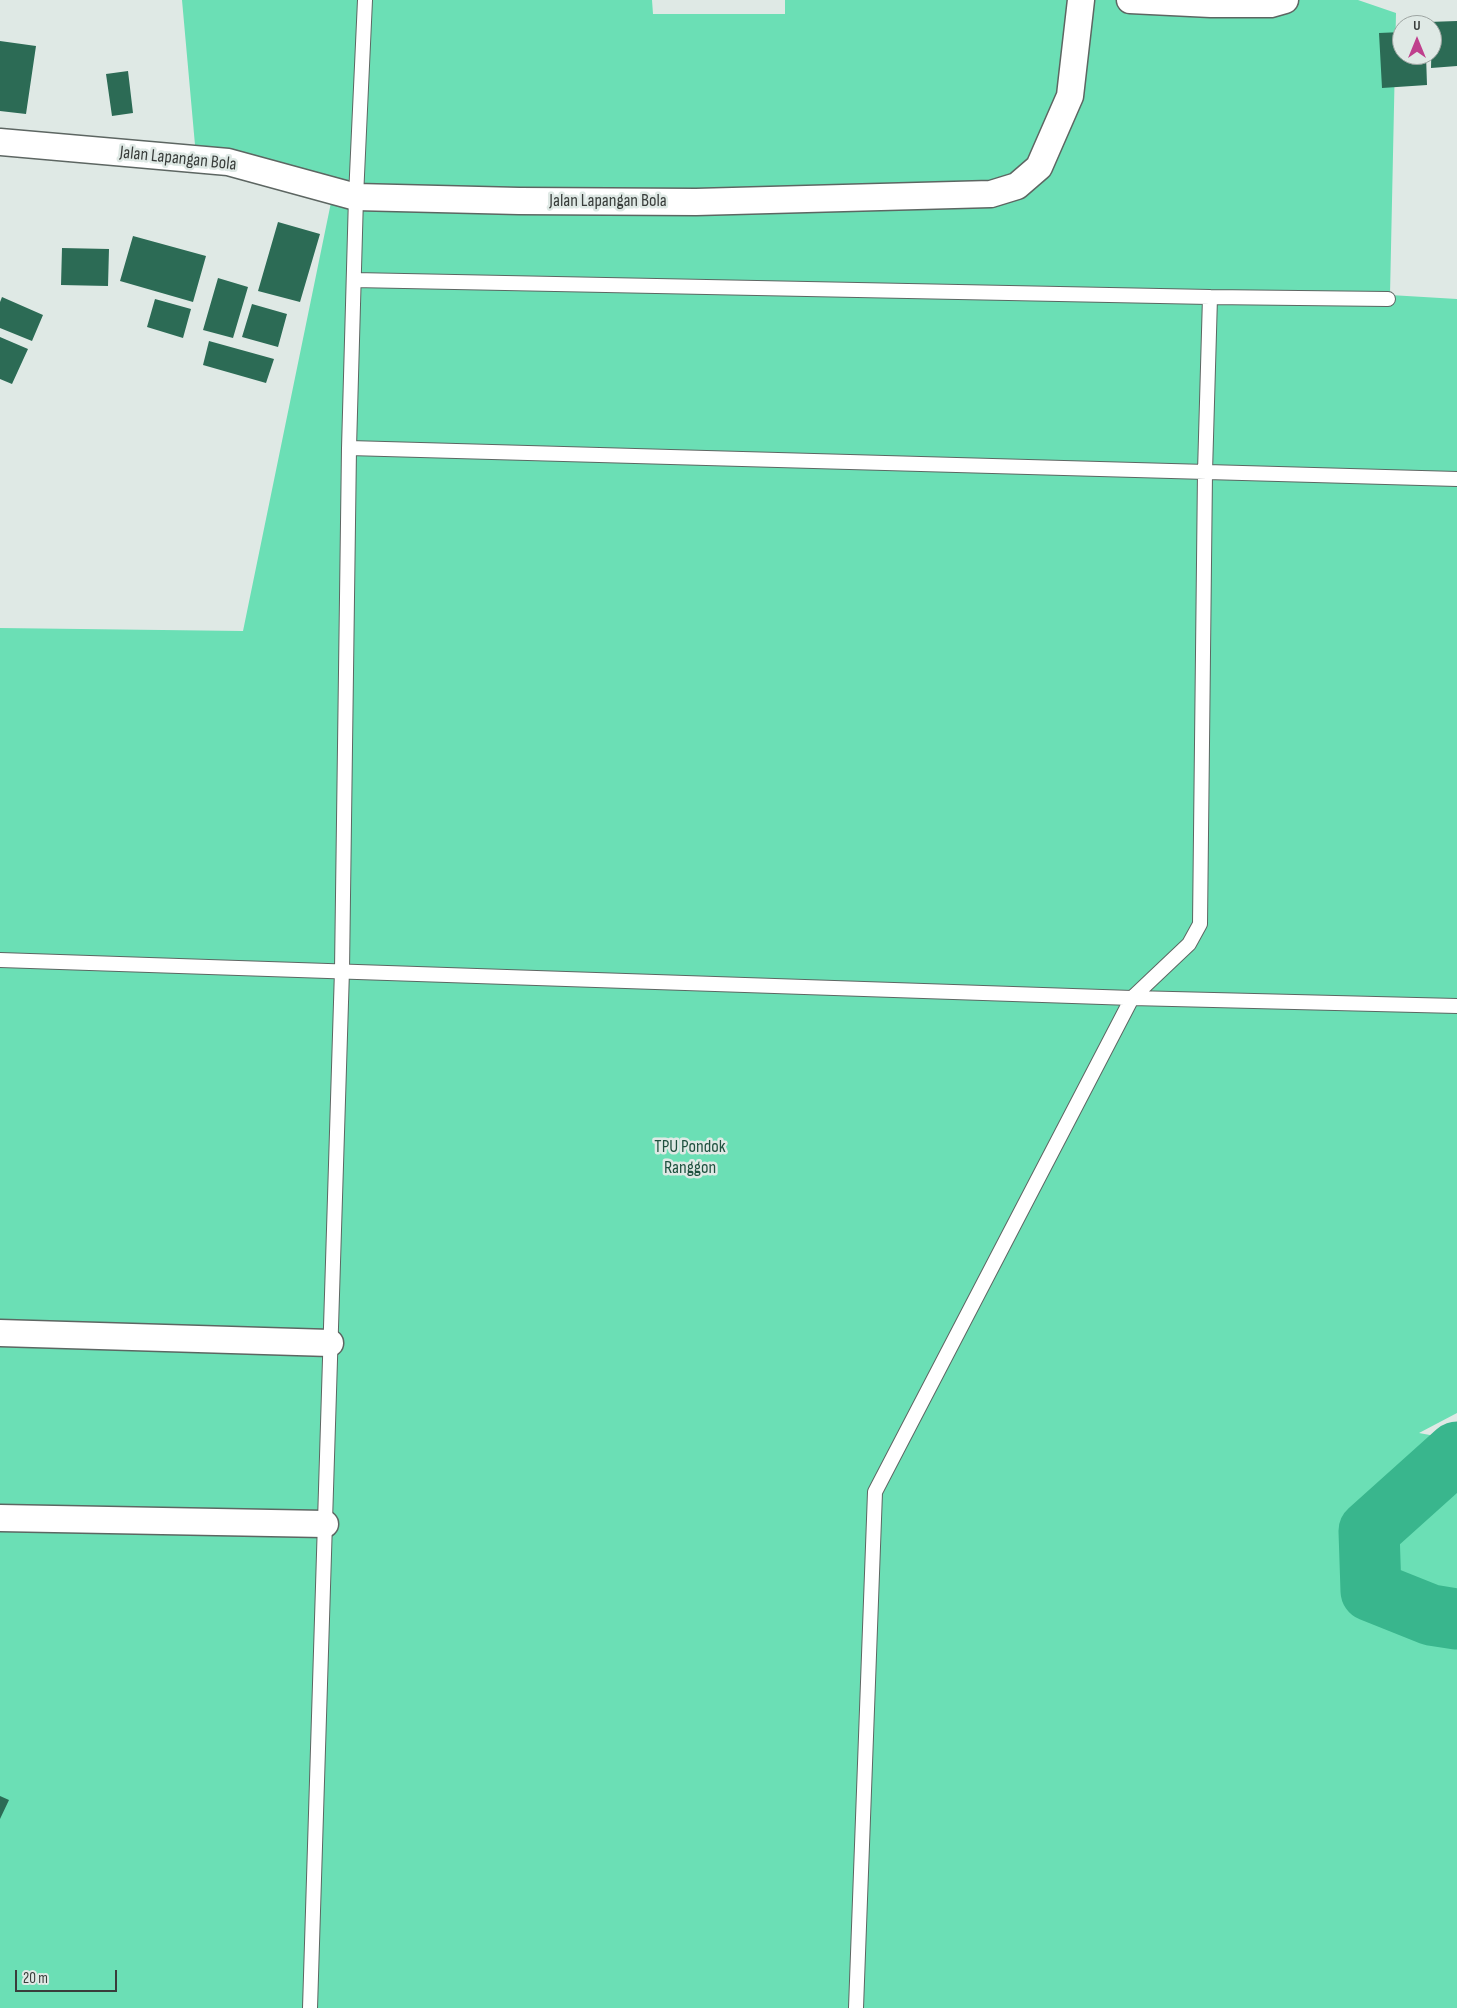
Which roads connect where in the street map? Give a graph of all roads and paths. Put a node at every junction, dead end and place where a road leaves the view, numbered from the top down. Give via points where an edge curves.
1 (365, 0) edge
2 (1082, 0) edge
3 (1130, 0) edge
4 (1285, 0) edge
5 (0, 142) edge
6 (356, 197) junction
7 (354, 280) junction
8 (1210, 297) junction
9 (1388, 299) dead end
10 (349, 448) junction
11 (1205, 472) junction
12 (1457, 479) edge
13 (0, 960) edge
14 (342, 970) junction
15 (1132, 998) junction
16 (1457, 1006) edge
17 (0, 1333) edge
18 (330, 1343) junction
19 (0, 1518) edge
20 (325, 1524) junction
21 (310, 2008) edge
22 (856, 2008) edge

1 - 6 lane
2 - 6 street, Jalan Lapangan Bola via 1070,96 1039,167 1017,186 992,194 696,202
3 - 4 street via 1211,4 1271,4
5 - 6 street, Jalan Lapangan Bola via 228,162
6 - 7 lane
7 - 8 lane
7 - 10 lane
8 - 9 lane
8 - 11 lane
10 - 11 lane
10 - 14 lane
11 - 12 lane
11 - 15 lane via 1200,924 1189,944
13 - 14 lane
14 - 15 lane
14 - 18 lane
15 - 16 lane
15 - 22 lane via 875,1492
17 - 18 street
18 - 20 lane
19 - 20 street
20 - 21 lane

